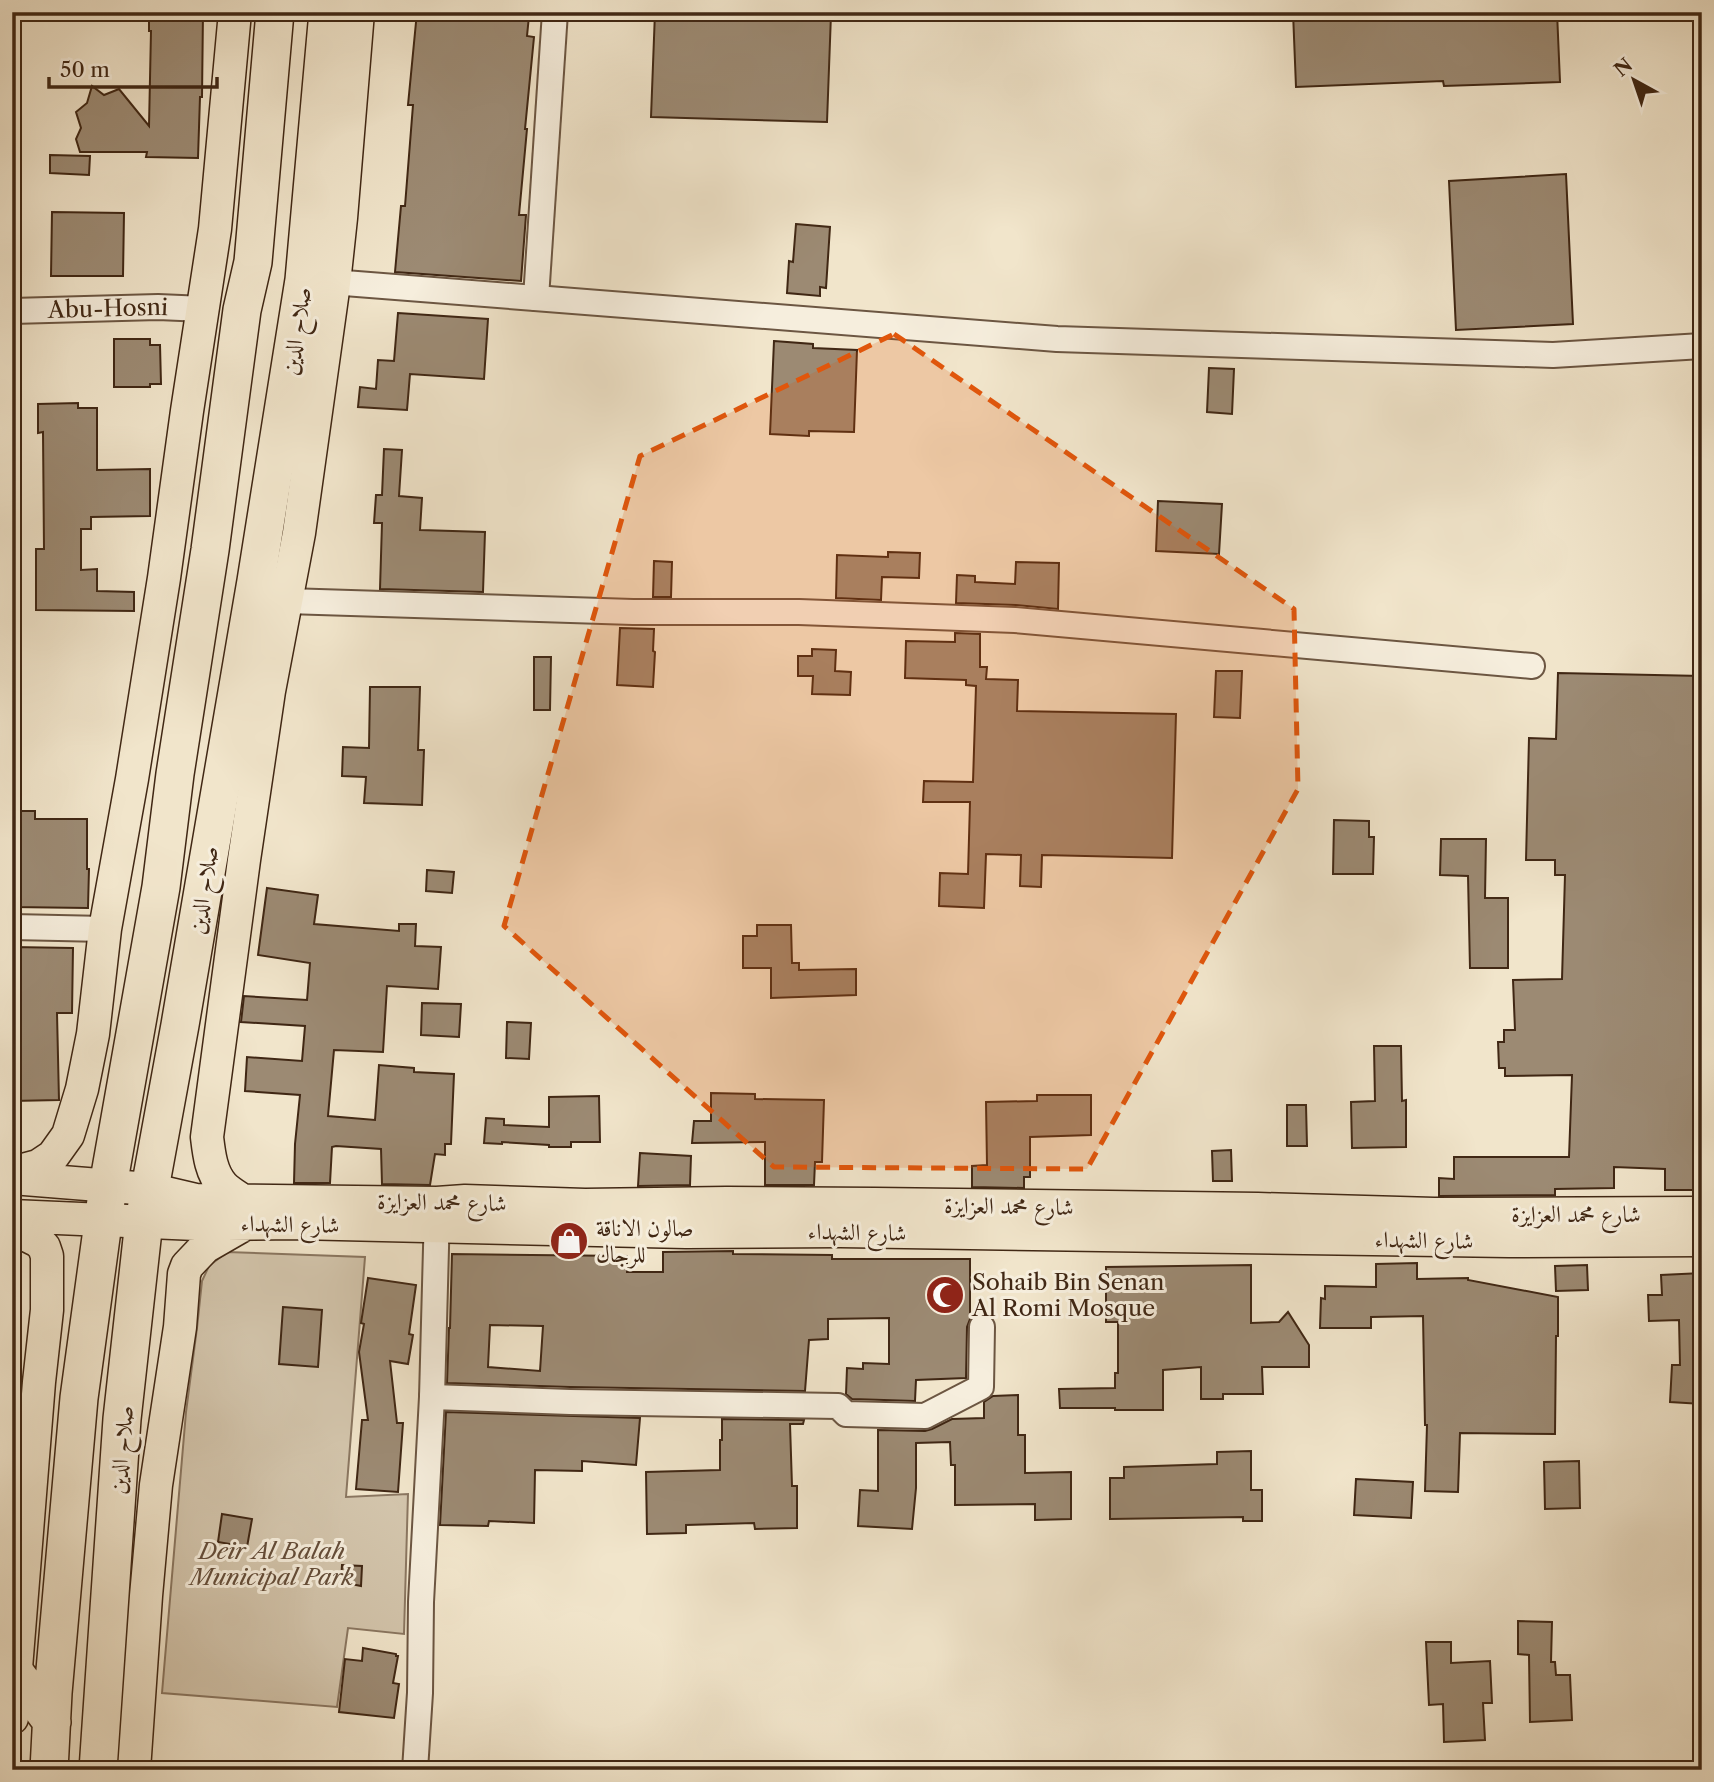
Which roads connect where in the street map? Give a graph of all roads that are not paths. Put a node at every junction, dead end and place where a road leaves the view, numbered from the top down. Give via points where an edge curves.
1 (235, 12) edge
2 (275, 12) edge
3 (328, 12) edge
4 (358, 12) edge
5 (555, 12) edge
6 (319, 281) junction
7 (536, 298) junction
8 (204, 309) junction
9 (12, 311) edge
10 (1702, 346) edge
11 (256, 581) junction
12 (287, 601) junction
13 (1532, 666) dead end
14 (12, 927) edge
15 (105, 929) junction
16 (12, 1175) edge
17 (106, 1202) junction
18 (146, 1205) junction
19 (244, 1212) junction
20 (1702, 1213) edge
21 (438, 1215) junction
22 (12, 1216) edge
23 (12, 1228) edge
24 (1702, 1240) edge
25 (982, 1327) dead end
26 (432, 1397) junction
27 (22, 1476) edge
28 (16, 1674) junction
29 (12, 1718) edge
30 (52, 1723) junction
31 (49, 1770) edge
32 (98, 1770) edge
33 (134, 1770) edge
34 (415, 1770) edge

1 - 8 main road
2 - 17 highway, صلاح الدين via 253,262 242,310 161,887
3 - 6 highway, صلاح الدين
4 - 6 main road via 341,218
5 - 7 street
6 - 7 street
6 - 11 highway, صلاح الدين
6 - 12 main road via 299,533
7 - 10 street via 1057,339 1553,355
8 - 9 street, Abu-Hosni
8 - 15 main road
11 - 12 street
11 - 18 highway, صلاح الدين
12 - 13 street via 1015,620
12 - 19 main road via 269,691 207,1137 214,1172
14 - 15 street
15 - 16 main road via 93,1034 68,1135 53,1156
16 - 17 main road
17 - 18 main road, شارع الشهداء
17 - 22 main road
17 - 30 highway, صلاح الدين via 79,1398
18 - 19 main road, شارع الشهداء via 197,1224
18 - 32 highway, صلاح الدين via 122,1419
19 - 21 main road, شارع محمد العزايزة
19 - 33 main road via 205,1247 184,1274 156,1485
20 - 21 main road, شارع محمد العزايزة via 1434,1214 466,1201
21 - 24 main road, شارع الشهداء via 686,1232
21 - 26 street
23 - 27 main road via 38,1241 47,1256 47,1310
25 - 26 street via 981,1387 925,1416 846,1415 838,1406
26 - 34 street
27 - 28 main road
28 - 29 main road
28 - 30 highway
30 - 31 highway, صلاح الدين

